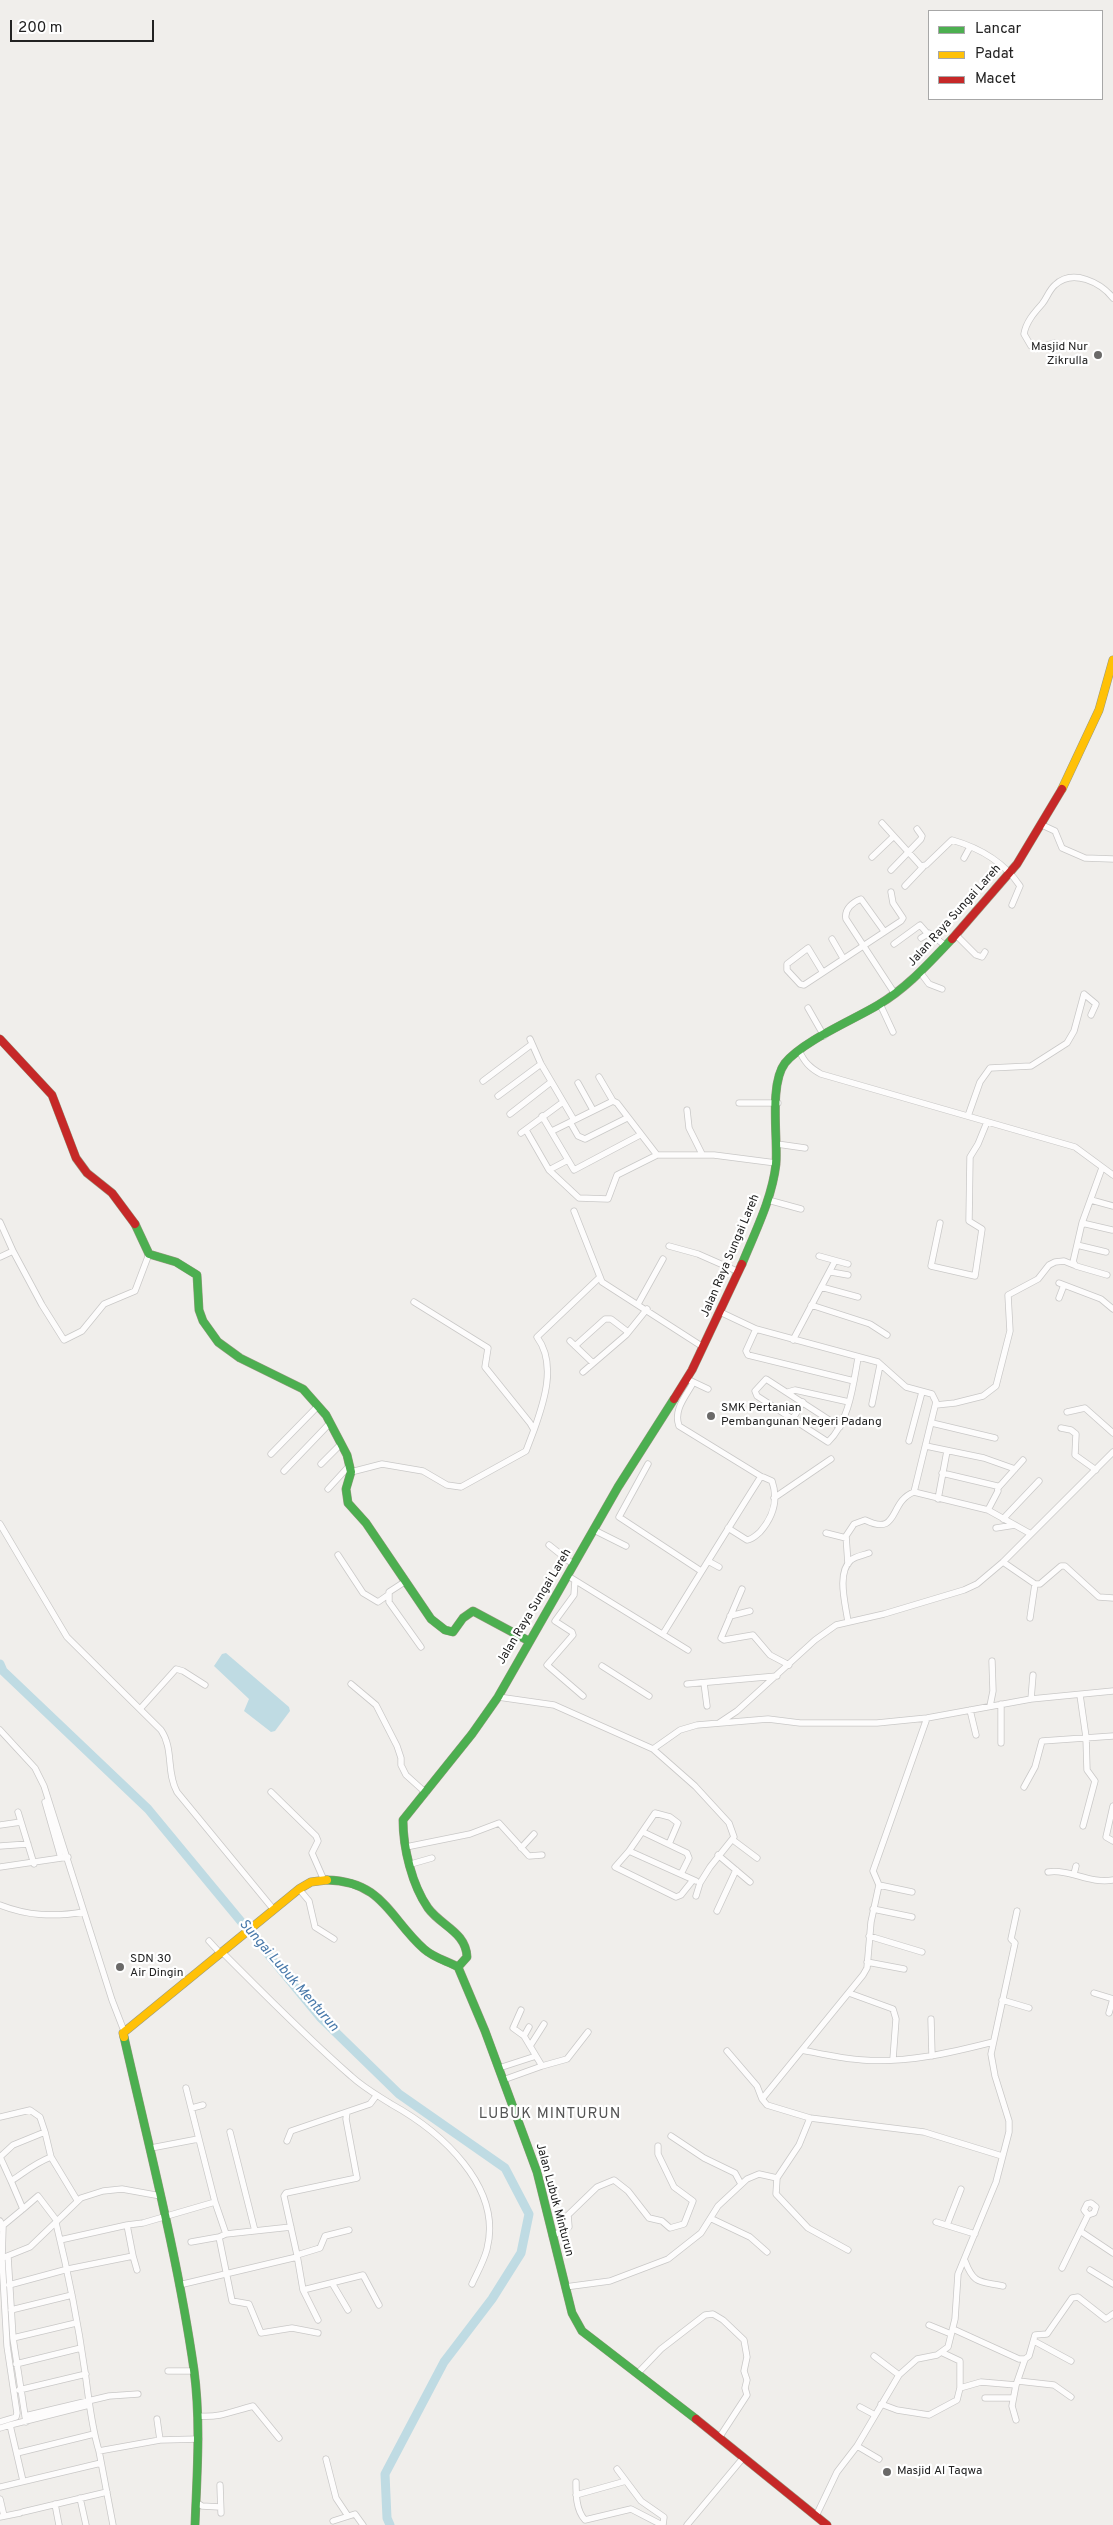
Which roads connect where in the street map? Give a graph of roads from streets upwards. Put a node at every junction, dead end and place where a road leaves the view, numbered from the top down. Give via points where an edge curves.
1 (1113, 298) edge
2 (1054, 343) dead end
3 (1113, 660) edge
4 (882, 823) dead end
5 (1042, 825) junction
6 (917, 829) dead end
7 (893, 837) junction
8 (970, 847) junction
9 (908, 853) junction
10 (872, 857) dead end
11 (964, 858) dead end
12 (1113, 859) edge
13 (923, 867) junction
14 (891, 870) dead end
15 (1010, 872) junction
16 (904, 886) dead end
17 (891, 892) dead end
18 (1012, 905) dead end
19 (884, 931) junction
20 (927, 933) junction
21 (956, 935) junction
22 (921, 938) dead end
23 (832, 939) dead end
24 (863, 944) junction
25 (894, 944) dead end
26 (946, 946) junction
27 (985, 952) dead end
28 (843, 958) junction
29 (822, 971) junction
30 (920, 972) junction
31 (942, 989) dead end
32 (895, 994) junction
33 (880, 1004) junction
34 (808, 1008) dead end
35 (1091, 1015) dead end
36 (893, 1032) dead end
37 (824, 1036) junction
38 (0, 1039) edge
39 (799, 1050) junction
40 (541, 1064) junction
41 (599, 1077) dead end
42 (483, 1081) dead end
43 (551, 1082) junction
44 (578, 1083) dead end
45 (498, 1096) dead end
46 (613, 1101) junction
47 (563, 1102) junction
48 (739, 1102) dead end
49 (778, 1103) junction
50 (593, 1110) junction
51 (688, 1110) dead end
52 (510, 1114) dead end
53 (542, 1116) junction
54 (968, 1116) junction
55 (627, 1118) junction
56 (572, 1121) junction
57 (987, 1122) junction
58 (552, 1131) junction
59 (640, 1135) junction
60 (777, 1144) junction
61 (806, 1148) dead end
62 (702, 1154) junction
63 (657, 1155) junction
64 (568, 1160) junction
65 (776, 1163) junction
66 (1102, 1168) junction
67 (549, 1170) junction
68 (1113, 1175) edge
69 (768, 1200) junction
70 (1091, 1200) junction
71 (1113, 1206) edge
72 (801, 1209) dead end
73 (574, 1211) dead end
74 (0, 1222) edge
75 (940, 1223) dead end
76 (1082, 1223) junction
77 (1112, 1230) edge
78 (1077, 1245) junction
79 (669, 1246) dead end
80 (13, 1251) junction
81 (1106, 1252) dead end
82 (149, 1254) junction
83 (819, 1256) dead end
84 (0, 1257) edge
85 (663, 1259) dead end
86 (835, 1261) junction
87 (848, 1264) dead end
88 (1074, 1264) junction
89 (739, 1272) junction
90 (831, 1272) junction
91 (1107, 1275) dead end
92 (848, 1276) dead end
93 (600, 1277) junction
94 (821, 1287) junction
95 (858, 1297) dead end
96 (1059, 1298) dead end
97 (414, 1302) dead end
98 (638, 1304) junction
99 (811, 1305) junction
100 (647, 1309) junction
101 (1113, 1309) edge
102 (720, 1312) junction
103 (756, 1329) junction
104 (628, 1332) junction
105 (887, 1335) dead end
106 (793, 1340) junction
107 (570, 1341) dead end
108 (576, 1346) junction
109 (703, 1347) junction
110 (858, 1358) junction
111 (593, 1363) junction
112 (880, 1365) junction
113 (583, 1372) dead end
114 (690, 1381) junction
115 (854, 1381) junction
116 (708, 1389) dead end
117 (788, 1392) junction
118 (922, 1392) junction
119 (803, 1402) junction
120 (849, 1402) junction
121 (872, 1404) dead end
122 (936, 1405) junction
123 (318, 1406) junction
124 (1067, 1412) dead end
125 (792, 1420) junction
126 (330, 1423) junction
127 (932, 1423) junction
128 (840, 1427) junction
129 (1060, 1428) dead end
130 (534, 1430) junction
131 (1113, 1432) edge
132 (995, 1438) dead end
133 (909, 1441) dead end
134 (341, 1444) junction
135 (926, 1446) junction
136 (947, 1451) junction
137 (1113, 1452) edge
138 (271, 1454) dead end
139 (831, 1459) dead end
140 (1023, 1460) dead end
141 (321, 1464) dead end
142 (648, 1464) dead end
143 (350, 1469) junction
144 (1015, 1469) junction
145 (1096, 1470) junction
146 (284, 1471) dead end
147 (942, 1473) junction
148 (762, 1477) junction
149 (1039, 1481) dead end
150 (998, 1488) junction
151 (328, 1489) dead end
152 (914, 1492) junction
153 (774, 1498) junction
154 (938, 1499) junction
155 (988, 1510) junction
156 (1003, 1519) junction
157 (0, 1524) edge
158 (1015, 1525) junction
159 (728, 1528) junction
160 (996, 1528) dead end
161 (594, 1530) junction
162 (826, 1533) dead end
163 (1031, 1534) junction
164 (846, 1538) junction
165 (549, 1545) dead end
166 (626, 1546) dead end
167 (870, 1552) dead end
168 (338, 1555) dead end
169 (708, 1561) junction
170 (1003, 1562) junction
171 (848, 1564) junction
172 (574, 1565) junction
173 (719, 1567) dead end
174 (701, 1571) junction
175 (572, 1579) junction
176 (406, 1581) junction
177 (1035, 1584) junction
178 (742, 1589) dead end
179 (388, 1594) junction
180 (1113, 1598) edge
181 (750, 1611) dead end
182 (730, 1616) junction
183 (1030, 1618) dead end
184 (848, 1622) junction
185 (663, 1634) junction
186 (528, 1640) junction
187 (421, 1647) dead end
188 (688, 1650) dead end
189 (992, 1661) dead end
190 (789, 1665) junction
191 (602, 1666) dead end
192 (1032, 1675) dead end
193 (777, 1676) junction
194 (704, 1683) junction
195 (351, 1684) dead end
196 (688, 1684) dead end
197 (205, 1685) dead end
198 (1113, 1691) edge
199 (1080, 1695) junction
200 (583, 1696) dead end
201 (649, 1696) dead end
202 (498, 1697) junction
203 (1031, 1699) junction
204 (1001, 1704) junction
205 (707, 1706) dead end
206 (990, 1706) junction
207 (140, 1708) junction
208 (970, 1710) junction
209 (927, 1718) junction
210 (719, 1723) junction
211 (0, 1730) edge
212 (976, 1735) dead end
213 (1113, 1736) edge
214 (1086, 1737) junction
215 (1001, 1743) dead end
216 (653, 1749) junction
217 (1024, 1788) dead end
218 (271, 1792) dead end
219 (426, 1793) junction
220 (45, 1802) dead end
221 (1113, 1806) edge
222 (18, 1812) dead end
223 (1111, 1818) edge
224 (21, 1822) junction
225 (0, 1825) edge
226 (1083, 1826) dead end
227 (643, 1832) junction
228 (534, 1834) dead end
229 (733, 1840) junction
230 (1113, 1842) edge
231 (28, 1844) junction
232 (669, 1844) junction
233 (0, 1846) edge
234 (406, 1847) junction
235 (520, 1848) junction
236 (629, 1851) junction
237 (542, 1855) dead end
238 (718, 1856) junction
239 (64, 1858) junction
240 (432, 1858) dead end
241 (757, 1858) dead end
242 (34, 1864) junction
243 (411, 1864) junction
244 (1076, 1866) dead end
245 (0, 1867) edge
246 (736, 1870) junction
247 (1048, 1872) dead end
248 (681, 1874) junction
249 (1074, 1874) junction
250 (322, 1878) junction
251 (693, 1880) junction
252 (1113, 1880) edge
253 (700, 1882) junction
254 (750, 1882) dead end
255 (879, 1885) junction
256 (298, 1889) junction
257 (912, 1892) dead end
258 (696, 1896) dead end
259 (0, 1905) edge
260 (873, 1909) junction
261 (716, 1911) dead end
262 (1017, 1911) dead end
263 (84, 1912) junction
264 (272, 1912) junction
265 (912, 1917) dead end
266 (869, 1936) junction
267 (334, 1939) dead end
268 (209, 1941) dead end
269 (221, 1952) junction
270 (922, 1952) dead end
271 (866, 1962) junction
272 (458, 1967) junction
273 (904, 1968) dead end
274 (849, 1993) junction
275 (1094, 1993) dead end
276 (1113, 1999) edge
277 (1002, 2000) junction
278 (1029, 2008) dead end
279 (521, 2010) dead end
280 (1109, 2013) dead end
281 (931, 2019) dead end
282 (544, 2024) dead end
283 (529, 2027) dead end
284 (124, 2031) junction
285 (588, 2032) dead end
286 (524, 2036) junction
287 (993, 2042) junction
288 (530, 2046) junction
289 (802, 2050) junction
290 (727, 2051) dead end
291 (536, 2056) junction
292 (932, 2056) junction
293 (893, 2059) junction
294 (542, 2066) junction
295 (499, 2068) junction
296 (503, 2080) junction
297 (186, 2088) dead end
298 (376, 2096) junction
299 (762, 2099) junction
300 (203, 2105) dead end
301 (192, 2108) junction
302 (347, 2112) junction
303 (0, 2117) edge
304 (810, 2118) junction
305 (45, 2132) junction
306 (230, 2132) dead end
307 (671, 2136) dead end
308 (198, 2139) junction
309 (287, 2140) dead end
310 (658, 2146) dead end
311 (151, 2148) junction
312 (1002, 2156) junction
313 (0, 2157) edge
314 (51, 2157) junction
315 (777, 2178) junction
316 (11, 2181) junction
317 (741, 2184) junction
318 (961, 2189) dead end
319 (161, 2196) junction
320 (77, 2200) junction
321 (215, 2202) junction
322 (23, 2209) junction
323 (1088, 2215) dead end
324 (165, 2216) junction
325 (712, 2219) junction
326 (56, 2222) junction
327 (936, 2222) dead end
328 (127, 2225) junction
329 (947, 2225) junction
330 (1, 2226) edge
331 (290, 2227) junction
332 (348, 2230) dead end
333 (255, 2231) junction
334 (1080, 2231) junction
335 (226, 2234) junction
336 (975, 2234) junction
337 (219, 2236) junction
338 (552, 2236) junction
339 (60, 2240) junction
340 (192, 2242) dead end
341 (848, 2250) dead end
342 (768, 2252) dead end
343 (1113, 2253) edge
344 (133, 2256) junction
345 (297, 2256) junction
346 (3, 2258) edge
347 (964, 2261) junction
348 (1062, 2268) dead end
349 (68, 2269) junction
350 (137, 2270) dead end
351 (1090, 2270) dead end
352 (225, 2275) junction
353 (332, 2283) junction
354 (472, 2284) dead end
355 (1113, 2284) edge
356 (179, 2285) junction
357 (1003, 2286) dead end
358 (565, 2287) junction
359 (4, 2289) edge
360 (303, 2290) junction
361 (72, 2295) junction
362 (379, 2305) dead end
363 (10, 2310) junction
364 (348, 2310) dead end
365 (1113, 2314) edge
366 (2, 2319) edge
367 (318, 2320) dead end
368 (76, 2322) junction
369 (929, 2325) dead end
370 (952, 2332) junction
371 (318, 2333) dead end
372 (12, 2338) junction
373 (1034, 2341) junction
374 (7, 2346) junction
375 (0, 2348) edge
376 (81, 2348) junction
377 (943, 2352) junction
378 (874, 2356) dead end
379 (1025, 2360) junction
380 (1071, 2362) dead end
381 (16, 2364) junction
382 (168, 2371) dead end
383 (194, 2371) junction
384 (86, 2374) junction
385 (637, 2374) junction
386 (899, 2375) junction
387 (1017, 2383) junction
388 (960, 2388) junction
389 (19, 2390) junction
390 (138, 2394) dead end
391 (1071, 2397) dead end
392 (985, 2398) dead end
393 (1013, 2398) junction
394 (88, 2403) junction
395 (881, 2404) junction
396 (860, 2407) dead end
397 (875, 2415) junction
398 (199, 2416) junction
399 (157, 2418) dead end
400 (25, 2419) junction
401 (1016, 2420) dead end
402 (0, 2422) edge
403 (10, 2426) junction
404 (0, 2428) edge
405 (94, 2434) junction
406 (279, 2438) dead end
407 (719, 2438) junction
408 (199, 2439) junction
409 (160, 2440) junction
410 (857, 2446) junction
411 (99, 2451) junction
412 (17, 2452) junction
413 (743, 2458) junction
414 (326, 2459) dead end
415 (879, 2459) dead end
416 (101, 2463) junction
417 (617, 2470) dead end
418 (23, 2481) junction
419 (626, 2481) junction
420 (576, 2482) dead end
421 (220, 2485) dead end
422 (0, 2487) edge
423 (107, 2492) junction
424 (576, 2495) junction
425 (0, 2498) edge
426 (80, 2498) junction
427 (196, 2502) junction
428 (55, 2504) junction
429 (348, 2516) junction
430 (816, 2516) junction
431 (2, 2517) edge
432 (333, 2521) dead end
433 (60, 2525) edge
434 (86, 2525) edge
435 (113, 2525) edge
436 (195, 2525) edge
437 (363, 2525) edge
438 (662, 2525) edge
439 (687, 2525) edge
440 (828, 2525) edge

1 - 2 street via 1101,285 1091,281 1068,279 1056,283 1035,311 1024,334 1031,346 1037,348
3 - 5 street, Jalan Raya Sungai Lareh via 1098,710
4 - 7 street
5 - 12 street via 1055,831 1062,848 1085,858
5 - 15 street, Jalan Raya Sungai Lareh
6 - 9 street via 922,837
7 - 9 street
7 - 10 street
8 - 11 street
8 - 13 street via 949,841
8 - 15 street via 1002,864
9 - 13 street
9 - 14 street
13 - 16 street
15 - 18 street via 1020,887
15 - 21 street, Jalan Raya Sungai Lareh
17 - 19 street via 902,918
19 - 24 street
19 - 24 street via 864,900 852,904 845,916
20 - 22 street
20 - 25 street via 920,925
20 - 26 street
21 - 26 street, Jalan Raya Sungai Lareh
21 - 27 street via 976,955 982,957
23 - 28 street
24 - 28 street
24 - 32 street
26 - 30 street, Jalan Raya Sungai Lareh
28 - 29 street
29 - 29 street via 801,985 787,970 787,964 808,948
30 - 31 street via 929,984
30 - 32 street, Jalan Raya Sungai Lareh
32 - 33 street, Jalan Raya Sungai Lareh
33 - 36 street
33 - 37 street, Jalan Raya Sungai Lareh
34 - 37 street
35 - 54 street via 1096,1004 1084,994 1074,1031 1067,1043 1031,1066 987,1070
37 - 39 street, Jalan Raya Sungai Lareh
38 - 82 street via 52,1095 76,1158 87,1173 112,1193 140,1232
39 - 49 street, Jalan Raya Sungai Lareh via 781,1070 777,1086
39 - 54 street via 810,1068 821,1074
40 - 42 street via 531,1041
40 - 43 street
40 - 45 street
41 - 46 street
43 - 47 street
43 - 52 street
44 - 50 street
46 - 50 street
46 - 55 street
47 - 53 street
47 - 56 street
48 - 49 street
49 - 60 street, Jalan Raya Sungai Lareh
50 - 56 street
51 - 62 street via 687,1120
53 - 58 street
53 - 67 street via 523,1132
54 - 57 street
55 - 56 street via 585,1139 578,1136
55 - 59 street
56 - 58 street
57 - 66 street via 1083,1150
57 - 75 street via 970,1157 970,1222 982,1229 976,1276 931,1266
58 - 64 street
59 - 63 street
59 - 64 street via 577,1170 572,1169
60 - 61 street
60 - 65 street, Jalan Raya Sungai Lareh
62 - 63 street
62 - 65 street
63 - 67 street via 617,1175 610,1198 606,1200 579,1198
64 - 67 street
65 - 69 street, Jalan Raya Sungai Lareh
66 - 68 street
66 - 70 street
69 - 72 street
69 - 89 street, Jalan Raya Sungai Lareh
70 - 71 street
70 - 76 street
73 - 93 street
74 - 80 street
76 - 77 street
76 - 78 street
78 - 81 street
78 - 88 street
79 - 89 street
80 - 82 street via 64,1340 82,1331 104,1304 135,1291
80 - 84 street
82 - 123 street via 188,1267 199,1276 199,1310 218,1342 240,1358 303,1389
83 - 86 street
85 - 98 street
86 - 87 street
86 - 90 street
88 - 91 street
88 - 122 street via 1055,1262 1038,1279 1008,1295 1009,1343 994,1389 966,1401
89 - 102 street, Jalan Raya Sungai Lareh
90 - 92 street
90 - 94 street
93 - 98 street via 607,1287
93 - 130 street via 537,1337 546,1353 546,1396
94 - 95 street
94 - 99 street
96 - 101 street via 1062,1284 1102,1299
97 - 130 street via 486,1346 489,1350 485,1367
98 - 100 street
99 - 105 street via 870,1324
99 - 106 street
100 - 104 street
100 - 109 street
102 - 103 street
102 - 109 street, Jalan Raya Sungai Lareh
103 - 106 street
103 - 115 street via 746,1351 748,1355
104 - 108 street via 611,1319 605,1319
104 - 111 street
106 - 110 street
107 - 108 street
108 - 111 street
109 - 114 street, Jalan Raya Sungai Lareh
110 - 112 street
110 - 115 street
111 - 113 street
112 - 118 street via 906,1388
112 - 121 street
114 - 116 street
114 - 148 street via 678,1409 676,1418 679,1426
114 - 161 street, Jalan Raya Sungai Lareh via 618,1487
115 - 120 street
117 - 119 street
117 - 120 street via 795,1390
117 - 125 street via 765,1379 755,1393
118 - 122 street via 932,1394
118 - 133 street
119 - 125 street
119 - 128 street
120 - 128 street
122 - 127 street
123 - 126 street
123 - 138 street
124 - 131 street via 1086,1408
125 - 128 street via 825,1442 829,1442
126 - 134 street
126 - 146 street
127 - 132 street
127 - 135 street
129 - 145 street via 1076,1434 1075,1455
130 - 143 street via 526,1451 461,1487 447,1485 423,1470 382,1464
134 - 141 street
134 - 143 street
135 - 136 street
135 - 152 street
136 - 144 street via 984,1458
136 - 147 street
137 - 145 street
139 - 153 street
140 - 144 street
142 - 174 street via 619,1517
143 - 151 street
143 - 176 street via 346,1490 348,1503
144 - 150 street
145 - 163 street
147 - 150 street
147 - 154 street
148 - 153 street via 772,1481
148 - 159 street
149 - 156 street
150 - 155 street
152 - 154 street
152 - 164 street via 900,1502 885,1525 858,1521
153 - 159 street via 771,1519 753,1538 747,1540
154 - 155 street
155 - 156 street
156 - 158 street
157 - 207 street via 77,1648
158 - 160 street
158 - 163 street
159 - 169 street
161 - 166 street
161 - 172 street, Jalan Raya Sungai Lareh
162 - 164 street
163 - 170 street
164 - 171 street
165 - 172 street
167 - 171 street
168 - 179 street via 366,1596 378,1602
169 - 173 street
169 - 174 street
170 - 177 street
170 - 184 street via 977,1584 964,1590
171 - 184 street via 843,1582
172 - 175 street, Jalan Raya Sungai Lareh
174 - 185 street
175 - 185 street
175 - 186 street, Jalan Raya Sungai Lareh
175 - 200 street via 574,1595 555,1621 573,1635 547,1665
176 - 179 street
176 - 186 street via 431,1619 449,1633 456,1630 466,1614 473,1611
177 - 180 street via 1040,1584 1065,1566 1099,1597
177 - 183 street
178 - 182 street
179 - 187 street via 390,1606
181 - 182 street
182 - 190 street via 722,1639 753,1635 770,1655
184 - 190 street via 836,1625 815,1640
185 - 188 street
186 - 202 street, Jalan Raya Sungai Lareh
189 - 206 street
190 - 193 street
191 - 201 street
192 - 203 street
193 - 194 street
193 - 210 street
194 - 196 street
194 - 205 street
195 - 219 street via 376,1705 397,1746 406,1775
197 - 207 street via 176,1670
198 - 199 street
199 - 203 street
199 - 214 street
202 - 216 street via 554,1705
202 - 219 street, Jalan Raya Sungai Lareh
203 - 204 street
204 - 206 street
204 - 215 street
206 - 208 street
207 - 264 street via 161,1730 169,1745 172,1778 177,1792
208 - 209 street
208 - 212 street
209 - 210 street via 837,1724 768,1719
209 - 255 street via 873,1871
210 - 216 street via 688,1727
211 - 239 street via 39,1775
213 - 214 street
214 - 217 street via 1040,1742 1035,1767
214 - 226 street via 1087,1770 1095,1781
216 - 229 street via 695,1786 729,1823
218 - 250 street via 316,1836 318,1841 312,1853
219 - 234 street, Jalan Raya Sungai Lareh via 403,1820
220 - 239 street
221 - 223 street
222 - 224 street
223 - 230 street via 1106,1839
224 - 225 street
224 - 231 street
227 - 232 street
227 - 232 street via 655,1813 676,1820 678,1826
227 - 236 street
228 - 235 street
229 - 238 street
229 - 241 street
231 - 233 street
231 - 242 street
232 - 248 street via 688,1854
234 - 235 street via 470,1834 498,1823
234 - 243 street, Jalan Raya Sungai Lareh
235 - 237 street via 531,1857
236 - 248 street
236 - 251 street via 615,1864 616,1869 672,1896 681,1895
238 - 246 street
238 - 253 street
239 - 242 street
239 - 263 street
240 - 243 street
242 - 245 street
243 - 272 street, Jalan Raya Sungai Lareh via 426,1907 464,1942 467,1957
244 - 249 street
246 - 254 street
246 - 261 street
247 - 249 street via 1061,1870
248 - 251 street
249 - 252 street via 1091,1880
250 - 256 street
250 - 272 street via 338,1880 378,1898 426,1951
251 - 253 street
253 - 258 street
255 - 257 street
255 - 260 street
256 - 264 street
256 - 267 street via 310,1901 315,1927
259 - 263 street via 45,1916
260 - 265 street
260 - 266 street
262 - 277 street via 1011,1939 1015,1943
263 - 284 street
264 - 269 street
266 - 270 street
266 - 271 street
268 - 269 street
269 - 284 street
269 - 298 street via 322,2050
271 - 273 street
271 - 274 street via 867,1968
272 - 295 street, Jalan Lubuk Minturun
274 - 289 street
274 - 293 street via 893,2009 896,2015
275 - 276 street
276 - 280 street
277 - 278 street
277 - 287 street
279 - 286 street via 513,2026
281 - 292 street
282 - 288 street
283 - 286 street
284 - 311 street
285 - 294 street via 567,2059
286 - 288 street
287 - 292 street
287 - 312 street via 991,2060 1009,2121 1007,2144
288 - 291 street
289 - 293 street via 863,2060
289 - 299 street
290 - 299 street via 757,2086
291 - 294 street
291 - 295 street
292 - 293 street
294 - 296 street
295 - 296 street, Jalan Lubuk Minturun
296 - 338 street, Jalan Lubuk Minturun via 537,2172
297 - 301 street
298 - 302 street via 370,2104
298 - 354 street via 444,2141 482,2190 489,2226 487,2249
299 - 304 street via 768,2105
300 - 301 street
301 - 308 street
302 - 309 street via 291,2131
302 - 331 street via 357,2178 286,2194
303 - 305 street via 30,2110 40,2116
304 - 312 street via 924,2132
304 - 315 street via 799,2145
305 - 313 street via 13,2144
305 - 314 street
306 - 333 street
307 - 317 street via 704,2158 735,2173
308 - 311 street
308 - 321 street
310 - 338 street via 658,2154 674,2187 693,2201 684,2224 670,2228 662,2221 649,2218 628,2191 614,2180 594,2190 568,2215 568,2228
311 - 319 street
312 - 336 street via 996,2182
313 - 316 street
314 - 316 street via 29,2166
314 - 320 street
315 - 317 street via 759,2174
315 - 341 street via 776,2194 802,2223
316 - 322 street
317 - 325 street via 718,2206
318 - 329 street
319 - 320 street via 122,2189 103,2191
319 - 324 street
320 - 326 street
321 - 324 street
321 - 335 street
322 - 326 street via 38,2196
322 - 330 street
323 - 334 street
324 - 328 street
324 - 356 street
325 - 342 street via 750,2237
325 - 358 street via 701,2234 668,2259 610,2281
326 - 339 street
326 - 346 street via 30,2247
327 - 329 street
328 - 339 street
328 - 344 street
329 - 336 street
330 - 346 street
331 - 333 street
331 - 345 street
332 - 345 street via 325,2236 319,2249
333 - 335 street
334 - 343 street
334 - 348 street
335 - 337 street
336 - 347 street
337 - 340 street
337 - 352 street
338 - 358 street, Jalan Lubuk Minturun
339 - 349 street
344 - 349 street
344 - 350 street
345 - 352 street
345 - 360 street
346 - 359 street
347 - 357 street via 976,2280
347 - 370 street via 956,2284
349 - 359 street
349 - 361 street
351 - 355 street
352 - 356 street
352 - 371 street via 231,2300 249,2304 261,2333 292,2328
353 - 360 street
353 - 362 street via 364,2275
353 - 364 street
356 - 383 street
358 - 385 street, Jalan Lubuk Minturun via 572,2314 582,2331
359 - 363 street
359 - 366 street
360 - 367 street
361 - 363 street
361 - 368 street
363 - 372 street
365 - 373 street via 1106,2318 1074,2297 1047,2334 1036,2334
366 - 374 street
368 - 372 street
368 - 376 street
369 - 370 street
370 - 377 street via 948,2347
370 - 379 street
372 - 381 street
373 - 379 street
373 - 380 street
374 - 375 street
374 - 402 street via 18,2413 16,2417
376 - 381 street
376 - 384 street
377 - 386 street via 917,2359
377 - 388 street via 960,2361
378 - 386 street
379 - 387 street
381 - 389 street
382 - 383 street
383 - 398 street
384 - 389 street
384 - 394 street
385 - 407 street, Jalan Lubuk Minturun
385 - 407 street via 661,2349 705,2315 713,2314 724,2320 744,2340 747,2395
386 - 395 street
387 - 388 street via 982,2382
387 - 391 street via 1054,2385
387 - 393 street
388 - 395 street via 957,2400 930,2415
389 - 400 street
390 - 394 street via 109,2396
392 - 393 street
393 - 401 street
394 - 400 street
394 - 405 street
395 - 397 street
396 - 397 street
397 - 410 street
398 - 406 street via 228,2414 253,2406
398 - 408 street
399 - 409 street
400 - 403 street
403 - 404 street
403 - 412 street
405 - 411 street
405 - 412 street
407 - 413 street, Jalan Lubuk Minturun
408 - 409 street
408 - 427 street
409 - 411 street
410 - 415 street
410 - 430 street via 837,2472
411 - 416 street
412 - 418 street
413 - 430 street, Jalan Lubuk Minturun
413 - 439 street
414 - 429 street via 336,2498
416 - 418 street
416 - 423 street
417 - 419 street
418 - 422 street
419 - 424 street
419 - 438 street via 641,2501 664,2517
420 - 424 street
421 - 427 street via 220,2510
423 - 426 street
423 - 435 street
424 - 438 street via 585,2520 632,2510
425 - 431 street
426 - 428 street
426 - 434 street
427 - 436 street
428 - 431 street
428 - 433 street
429 - 432 street
429 - 437 street via 356,2515
430 - 440 street, Jalan Lubuk Minturun

